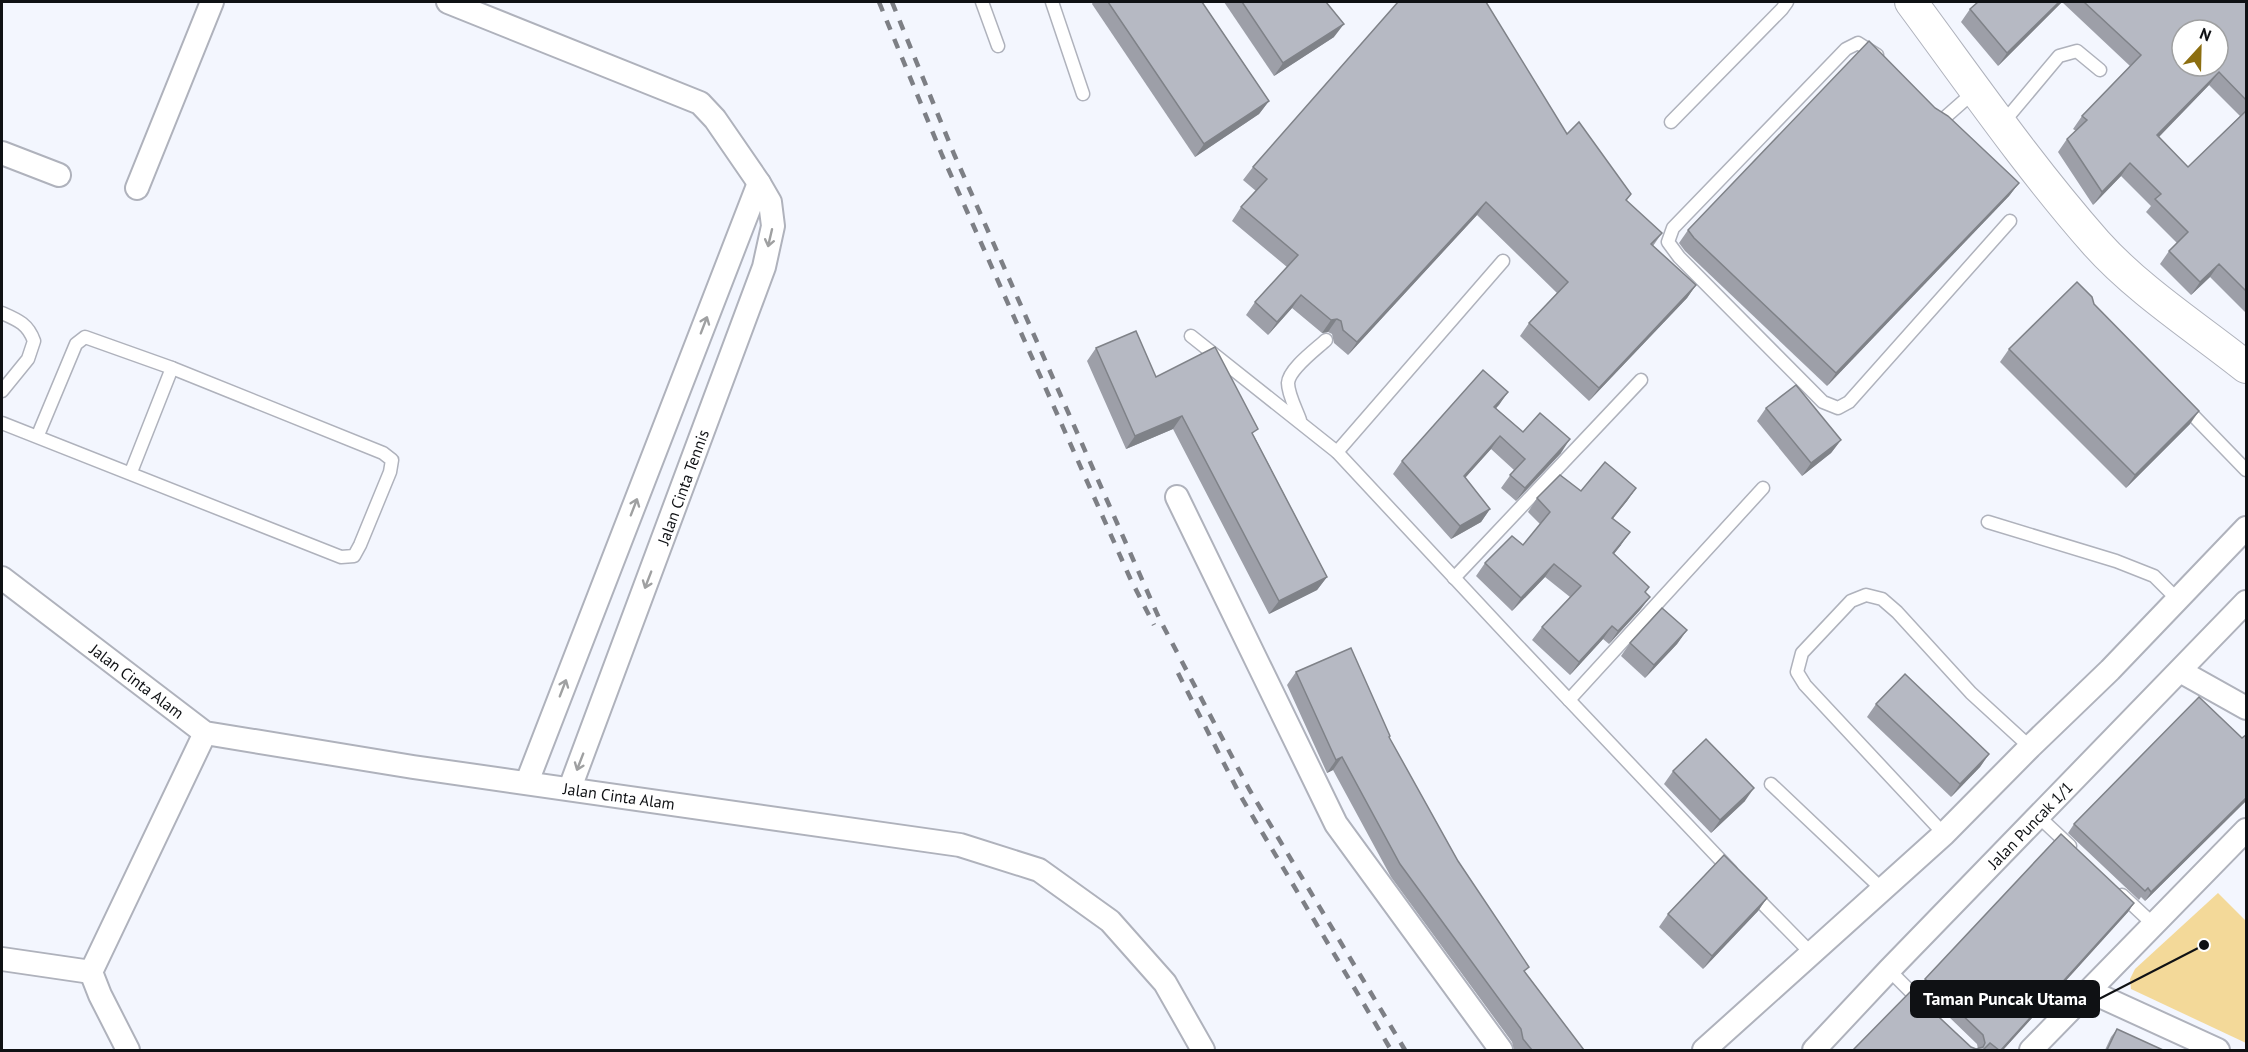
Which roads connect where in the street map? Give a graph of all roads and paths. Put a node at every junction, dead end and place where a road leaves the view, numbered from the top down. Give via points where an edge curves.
1 (212, 2) edge
2 (448, 2) edge
3 (982, 2) edge
4 (1052, 2) edge
5 (1787, 2) edge
6 (1918, 4) edge
7 (998, 46) dead end
8 (1888, 67) edge
9 (2100, 70) dead end
10 (1976, 90) junction
11 (1083, 94) dead end
12 (1924, 107) edge
13 (1671, 122) dead end
14 (2001, 125) junction
15 (2, 153) edge
16 (59, 175) dead end
17 (759, 183) junction
18 (137, 188) dead end
19 (2010, 221) dead end
20 (731, 255) junction
21 (1503, 261) dead end
22 (764, 267) junction
23 (2, 313) edge
24 (1191, 336) dead end
25 (1326, 340) dead end
26 (2247, 367) edge
27 (172, 368) junction
28 (1641, 380) dead end
29 (2, 391) edge
30 (2173, 395) edge
31 (1300, 421) junction
32 (2, 423) edge
33 (38, 435) junction
34 (1337, 452) junction
35 (2247, 470) edge
36 (131, 472) junction
37 (1763, 488) dead end
38 (1177, 497) dead end
39 (1988, 522) dead end
40 (2247, 528) edge
41 (2, 578) edge
42 (1454, 578) junction
43 (2178, 600) junction
44 (2247, 602) edge
45 (2180, 671) junction
46 (1569, 700) junction
47 (2247, 708) edge
48 (205, 733) junction
49 (2030, 747) junction
50 (527, 782) junction
51 (1771, 784) dead end
52 (570, 788) junction
53 (2038, 816) junction
54 (2247, 830) edge
55 (1944, 834) junction
56 (2079, 855) edge
57 (2112, 886) edge
58 (1883, 890) junction
59 (2153, 924) junction
60 (1812, 954) junction
61 (2, 958) edge
62 (1888, 970) junction
63 (91, 972) junction
64 (2089, 991) junction
65 (1930, 1010) edge
66 (128, 1050) edge
67 (1203, 1050) edge
68 (1501, 1050) edge
69 (1704, 1050) edge
70 (1814, 1050) edge
71 (2031, 1050) edge
72 (2218, 1050) edge

1 - 18 street
2 - 17 street, Jalan Cinta Tennis via 700,103
3 - 7 lane
4 - 11 lane
5 - 13 lane
6 - 10 street
8 - 19 lane via 1873,51 1858,43 1846,49 1673,228 1668,242 1678,257 1823,402 1838,408 1849,402
9 - 14 lane via 2077,51 2059,56
10 - 12 lane via 1941,121
10 - 14 street
14 - 26 street via 2097,244 2144,287
15 - 16 street
17 - 20 street
17 -> 22 street, Jalan Cinta Tennis via 770,202 773,226
20 - 22 street
50 -> 20 street
21 - 34 lane
22 -> 52 street, Jalan Cinta Tennis
23 - 29 lane via 30,329 34,341 28,359
24 - 31 lane
25 - 31 lane via 1289,379
27 - 33 lane via 85,337 76,344
27 - 36 lane
27 - 36 lane via 383,453 392,460 390,472 360,546 354,556 341,556
28 - 42 lane
30 - 35 lane
31 - 34 lane
32 - 33 lane
33 - 36 lane
34 - 42 lane
37 - 46 lane
38 - 68 street via 1336,824
39 - 43 lane via 2154,576
40 - 43 street
41 - 48 street, Jalan Cinta Alam
42 - 46 lane
43 - 49 street
44 - 45 street, Jalan Puncak 1/1
45 - 47 street
45 - 53 street, Jalan Puncak 1/1
46 - 60 lane
48 - 50 street, Jalan Cinta Alam
48 - 63 street
49 - 55 street
49 - 55 lane via 1971,693 1882,599 1866,595 1851,601 1802,653 1797,672
50 - 52 street, Jalan Cinta Alam
51 - 58 lane
52 - 67 street, Jalan Cinta Alam via 960,845 1039,870 1110,921 1165,983
53 - 56 lane
53 - 62 street, Jalan Puncak 1/1
54 - 59 street
55 - 58 street
57 - 59 lane
58 - 60 street
59 - 64 street
60 - 69 street
61 - 63 street
62 - 65 lane
62 - 70 street, Jalan Puncak 1/1
63 - 66 street
64 - 71 street
64 - 72 street

